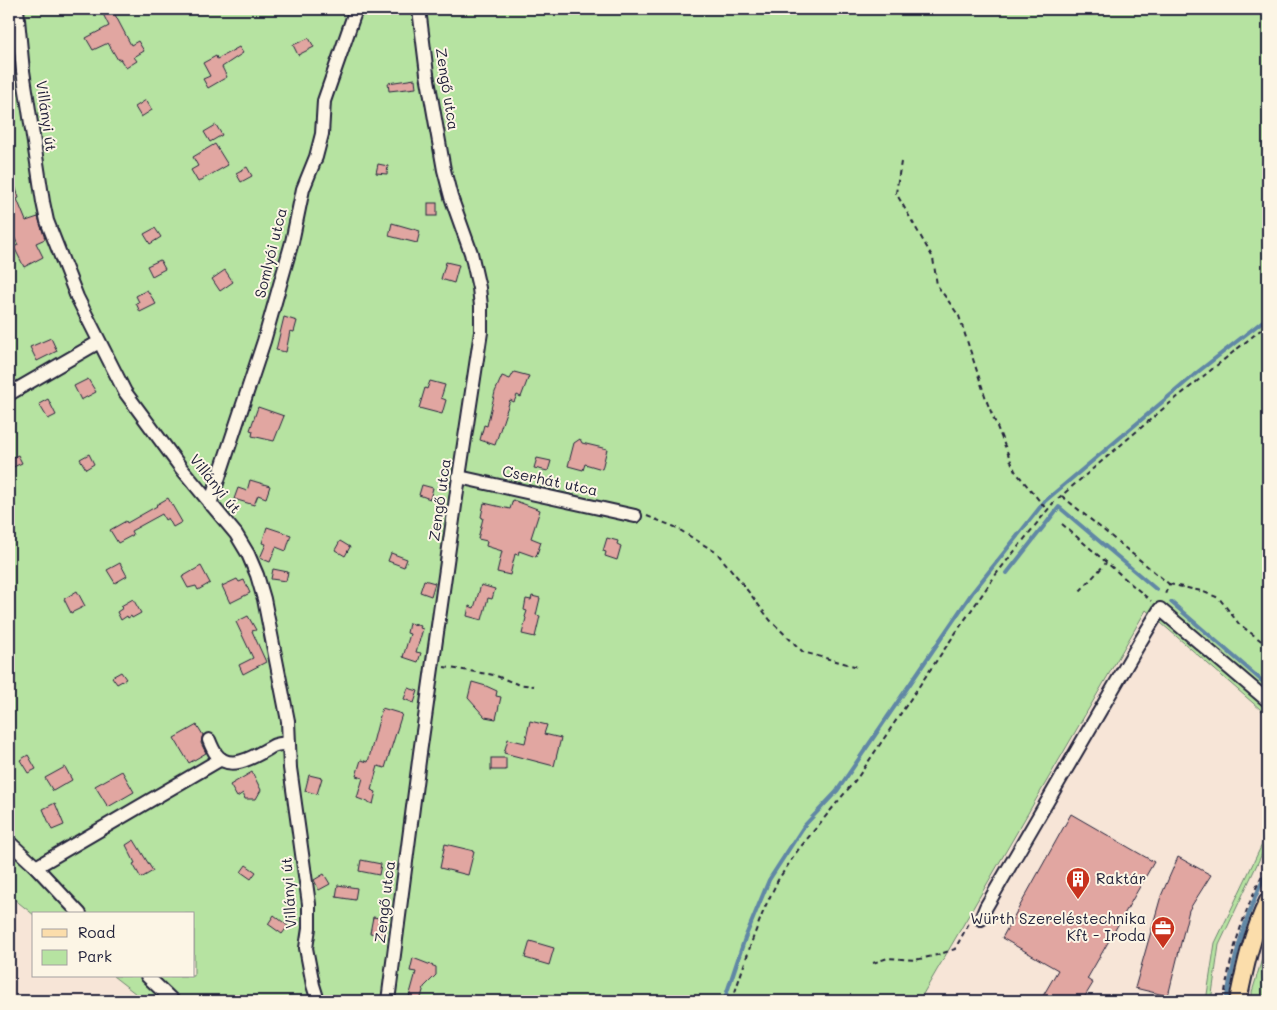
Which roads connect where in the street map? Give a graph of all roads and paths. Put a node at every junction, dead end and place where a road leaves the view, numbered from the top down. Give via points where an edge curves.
1 (356, 9) edge
2 (418, 9) edge
3 (14, 14) edge
4 (901, 162) dead end
5 (1268, 324) edge
6 (99, 342) junction
7 (9, 394) edge
8 (459, 477) junction
9 (1061, 496) junction
10 (210, 504) junction
11 (1047, 510) junction
12 (635, 516) joint
13 (1062, 524) dead end
14 (1106, 563) junction
15 (1169, 584) junction
16 (1080, 592) dead end
17 (1160, 609) junction
18 (1268, 646) edge
19 (434, 665) junction
20 (858, 666) dead end
21 (534, 686) dead end
22 (1268, 701) edge
23 (209, 740) dead end
24 (288, 743) junction
25 (221, 759) junction
26 (9, 842) edge
27 (36, 867) junction
28 (1268, 901) edge
29 (78, 912) edge
30 (981, 919) dead end
31 (149, 978) edge
32 (172, 1001) edge
33 (318, 1001) edge
34 (388, 1001) edge
35 (732, 1001) edge
36 (1238, 1001) edge

1 - 10 street, Somlyói utca via 324,101 322,134 303,188 292,242 264,341
2 - 8 street, Zengő utca via 444,170 471,253 481,306 482,332
3 - 6 street, Villányi út via 47,221
4 - 11 path via 896,194 934,258 937,285 959,316 987,402 1015,471
5 - 9 path
6 - 7 street
6 - 10 street, Villányi út via 125,392
8 - 12 street, Cserhát utca
8 - 19 street, Zengő utca
9 - 11 path
9 - 15 path
10 - 24 street, Villányi út via 236,534 257,576 286,713
11 - 35 path via 997,573 858,777 798,850 778,880 753,938
12 - 20 path via 646,516 675,527 717,553 770,620 803,652
13 - 14 path
14 - 16 path
14 - 17 path
15 - 17 path
15 - 18 path via 1219,598 1239,624
17 - 22 street
17 - 30 street
19 - 21 path via 494,675 517,684
19 - 34 street, Zengő utca
23 - 25 street
24 - 25 street via 274,745 245,761
24 - 33 street, Villányi út via 309,904 310,928 306,948
25 - 27 street
26 - 27 street
27 - 29 street
28 - 36 main road via 1245,965
31 - 32 street

